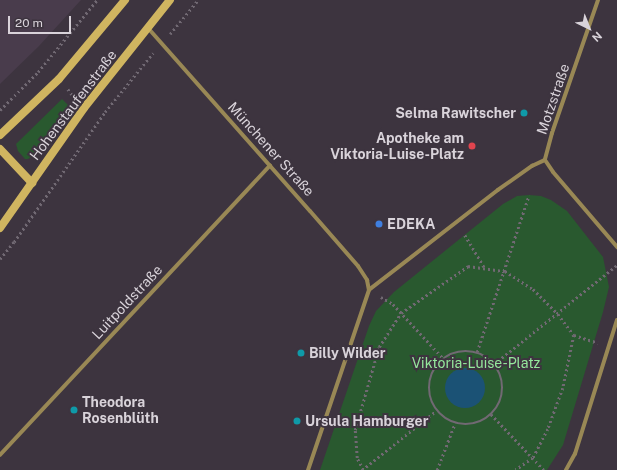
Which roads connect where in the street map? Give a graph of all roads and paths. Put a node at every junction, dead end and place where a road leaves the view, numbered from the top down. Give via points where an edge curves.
1 (97, 0) edge
2 (124, 0) edge
3 (170, 0) edge
4 (198, 0) edge
5 (598, 0) edge
6 (187, 13) dead end
7 (148, 28) junction
8 (137, 73) dead end
9 (67, 89) dead end
10 (74, 97) dead end
11 (0, 110) edge
12 (0, 135) edge
13 (0, 149) edge
14 (545, 160) junction
15 (270, 165) junction
16 (32, 183) junction
17 (530, 195) dead end
18 (0, 228) edge
19 (466, 235) dead end
20 (617, 247) edge
21 (0, 259) edge
22 (617, 264) edge
23 (485, 269) junction
24 (505, 271) junction
25 (369, 290) junction
26 (380, 296) dead end
27 (401, 313) junction
28 (558, 314) junction
29 (617, 320) edge
30 (574, 336) junction
31 (599, 343) dead end
32 (477, 352) junction
33 (443, 358) junction
34 (494, 364) junction
35 (436, 410) junction
36 (491, 414) junction
37 (454, 423) junction
38 (0, 455) edge
39 (532, 458) junction
40 (308, 470) edge
41 (363, 470) edge
42 (436, 470) edge
43 (516, 470) edge
44 (544, 470) edge
45 (566, 470) edge

1 - 11 path via 38,72
2 - 12 main road, Hohenstaufenstraße via 59,79
3 - 7 main road, Hohenstaufenstraße
4 - 6 path
5 - 14 street, Motzstraße
7 - 15 street, Münchener Straße
7 - 16 main road, Hohenstaufenstraße via 84,108
8 - 21 path via 105,112
9 - 10 path
13 - 16 main road
14 - 20 street
14 - 25 street via 498,190
15 - 25 street, Münchener Straße via 362,272
15 - 38 street, Luitpoldstraße
16 - 18 main road, Hohenstaufenstraße
17 - 24 path
19 - 23 path
22 - 28 path
23 - 24 path
23 - 27 path via 468,266
24 - 28 path via 533,289
24 - 32 path
25 - 40 street
26 - 27 path
27 - 33 path
27 - 41 path via 379,348 355,430 357,458
28 - 30 path
28 - 34 path
29 - 45 street via 575,454
30 - 31 path
30 - 39 path via 563,388 548,429
32 - 33 path via 465,350
32 - 34 path
33 - 35 path via 435,366 428,389 430,400
34 - 36 path via 500,373 502,395 498,406
35 - 37 path
35 - 41 path
36 - 37 path via 474,424
36 - 39 path
37 - 42 path
39 - 43 path
39 - 44 path

